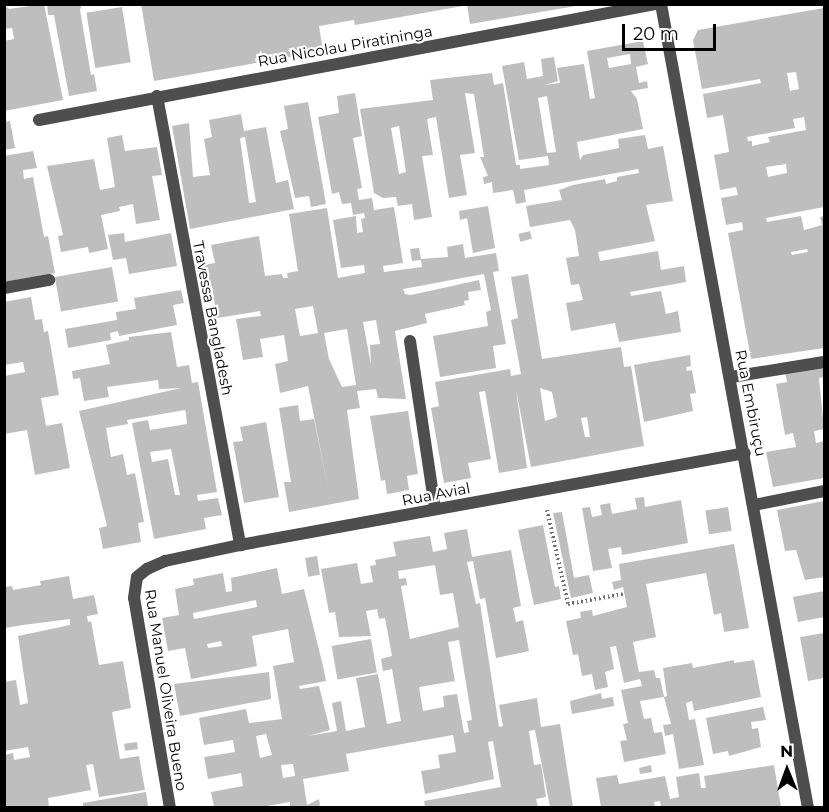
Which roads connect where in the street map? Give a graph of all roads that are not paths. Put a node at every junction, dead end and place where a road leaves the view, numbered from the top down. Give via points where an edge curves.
1 (659, 4) edge
2 (157, 96) junction
3 (39, 120) dead end
4 (49, 280) dead end
5 (4, 288) edge
6 (410, 341) dead end
7 (825, 362) edge
8 (731, 376) junction
9 (745, 453) junction
10 (825, 491) edge
11 (754, 505) junction
12 (435, 509) junction
13 (240, 545) junction
14 (137, 577) joint
15 (170, 807) edge
16 (808, 807) edge

1 - 2 street, Rua Nicolau Piratininga
1 - 8 street, Rua Embiruçu
2 - 3 street, Rua Nicolau Piratininga
2 - 13 street, Travessa Bangladesh
4 - 5 street
6 - 12 street
7 - 8 street
8 - 9 street, Rua Embiruçu
9 - 11 street, Rua Embiruçu
9 - 12 street, Rua Avial
10 - 11 street
11 - 16 street, Rua Embiruçu
12 - 13 street, Rua Avial
13 - 14 street, Rua Avial via 165,561
14 - 15 street, Rua Manuel Oliveira Bueno via 134,598

